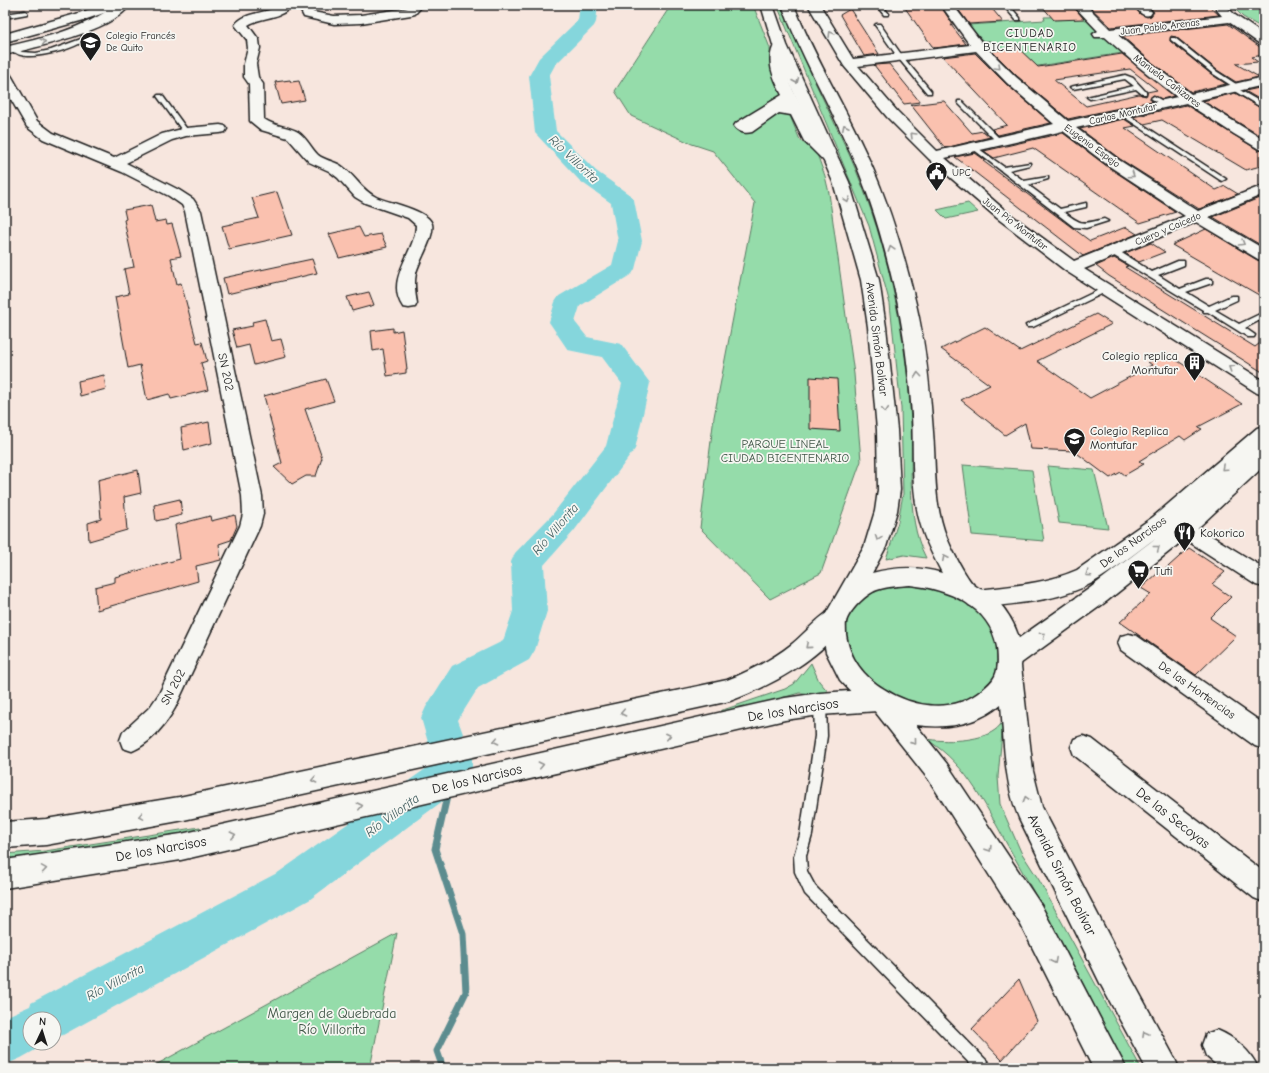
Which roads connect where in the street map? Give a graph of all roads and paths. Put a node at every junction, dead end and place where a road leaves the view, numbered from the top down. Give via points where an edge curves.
1 (91, 5) edge
2 (114, 5) edge
3 (124, 5) edge
4 (286, 5) edge
5 (306, 5) edge
6 (370, 5) edge
7 (417, 5) edge
8 (767, 5) edge
9 (788, 5) edge
10 (814, 5) edge
11 (879, 5) edge
12 (947, 5) edge
13 (1006, 5) edge
14 (1079, 5) edge
15 (1218, 5) edge
16 (25, 13) dead end
17 (886, 14) dead end
18 (5, 16) edge
19 (375, 17) junction
20 (1231, 18) junction
21 (1018, 19) dead end
22 (878, 26) dead end
23 (5, 30) edge
24 (1107, 33) junction
25 (1088, 35) dead end
26 (5, 38) edge
27 (1173, 39) dead end
28 (1264, 41) edge
29 (780, 45) junction
30 (985, 46) junction
31 (9, 50) edge
32 (901, 58) junction
33 (849, 63) junction
34 (6, 80) edge
35 (1264, 81) edge
36 (1073, 87) dead end
37 (1137, 87) junction
38 (1235, 88) junction
39 (929, 92) dead end
40 (1144, 92) dead end
41 (160, 96) dead end
42 (789, 96) junction
43 (1090, 97) dead end
44 (1187, 98) junction
45 (960, 102) dead end
46 (1264, 106) edge
47 (797, 112) junction
48 (1123, 114) junction
49 (1065, 127) junction
50 (220, 129) dead end
51 (186, 132) junction
52 (1000, 142) junction
53 (1264, 146) edge
54 (975, 148) junction
55 (934, 156) junction
56 (833, 162) junction
57 (114, 164) junction
58 (1028, 164) dead end
59 (1003, 169) junction
60 (1046, 178) dead end
61 (1222, 179) dead end
62 (1022, 184) junction
63 (1264, 189) edge
64 (1083, 205) dead end
65 (1059, 212) junction
66 (1197, 217) junction
67 (1104, 221) dead end
68 (1114, 252) junction
69 (1264, 256) edge
70 (1181, 263) dead end
71 (1072, 268) junction
72 (1151, 274) junction
73 (1209, 281) dead end
74 (1108, 290) junction
75 (1179, 292) junction
76 (1234, 298) dead end
77 (409, 303) dead end
78 (1208, 310) junction
79 (1264, 315) edge
80 (1030, 325) dead end
81 (1238, 328) junction
82 (1251, 335) dead end
83 (1264, 389) edge
84 (1260, 449) edge
85 (1175, 523) junction
86 (1264, 579) edge
87 (971, 595) junction
88 (838, 613) junction
89 (1130, 643) dead end
90 (1010, 662) junction
91 (880, 700) junction
92 (820, 704) junction
93 (1264, 738) edge
94 (132, 740) dead end
95 (1082, 747) dead end
96 (5, 835) edge
97 (5, 874) edge
98 (1264, 889) edge
99 (1217, 1045) dead end
100 (984, 1068) edge
101 (1110, 1068) edge
102 (1163, 1068) edge
103 (1243, 1068) edge

1 - 23 main road
2 - 26 main road
3 - 31 street via 83,29 46,42
4 - 77 street via 279,11 251,18 241,25 253,40 250,64 251,77 256,84 257,121 266,127 293,135 314,159 334,168 360,194 413,215 424,224 425,231 406,280
5 - 19 street via 308,14 321,18 361,20
6 - 19 street
7 - 19 street via 411,12
8 - 29 main road, Avenida Simón Bolívar
87 -> 9 main road, Avenida Simón Bolívar via 946,561 929,518 914,345 903,287 883,221 865,168
33 -> 10 street, Juan Pio Montufar
11 - 17 lane
12 - 30 street, Eugenio Espejo
13 - 21 lane
14 - 24 street, Manuela Cañizares
15 - 20 street
16 - 18 lane
20 - 24 street, Juan Pablo Arenas
20 - 28 street
22 - 32 lane
24 - 25 street, Juan Pablo Arenas
24 - 44 street, Manuela Cañizares
27 - 38 lane
29 - 42 street via 776,62
29 -> 56 main road, Avenida Simón Bolívar
30 - 32 street
30 -> 49 street, Eugenio Espejo via 1002,70
32 - 33 street
32 - 39 lane
55 -> 33 street, Juan Pio Montufar via 892,114
34 - 57 street, SN 202 via 32,124 48,136
35 - 38 street, Carlos Montufar
36 - 37 lane via 1124,76
37 - 40 lane
37 - 43 lane
38 - 44 street, Carlos Montufar
38 - 46 lane
41 - 51 lane
42 - 47 street
42 - 47 street via 741,126 747,129 775,109 784,108
44 - 48 street, Carlos Montufar via 1159,101
44 - 53 street, Manuela Cañizares
45 - 52 lane
47 - 56 street via 809,138
48 - 49 street, Carlos Montufar
48 - 61 lane
49 - 52 street, Carlos Montufar
49 -> 66 street, Eugenio Espejo via 1105,157
50 - 51 street
51 - 57 street via 155,142
52 - 54 street, Carlos Montufar
54 - 55 street, Carlos Montufar
54 - 59 lane
55 - 71 street, Juan Pio Montufar via 1002,215
56 -> 88 main road, Avenida Simón Bolívar via 870,280 878,327 887,430 889,490 883,523 875,547
57 - 94 street, SN 202 via 174,193 188,202 193,211 254,506 250,526 167,701 159,714
58 - 59 lane
59 - 62 lane
60 - 62 lane
62 - 65 lane
63 - 66 street, Cuero y Caicedo
64 - 65 lane
65 - 67 lane via 1080,226
66 - 68 street, Cuero y Caicedo
66 -> 69 street, Eugenio Espejo
68 - 71 street, Cuero y Caicedo
68 - 72 lane
70 - 72 lane
71 - 74 street, Juan Pio Montufar
72 - 75 lane
73 - 75 lane
74 - 80 lane
83 -> 74 street, Juan Pio Montufar
75 - 78 lane
76 - 78 lane
78 - 81 lane
79 - 81 lane
81 - 82 lane
84 - 85 main road, De los Narcisos
85 - 86 street
85 -> 87 main road, De los Narcisos via 1073,583 1048,590
90 -> 85 main road, De los Narcisos via 1080,609
87 - 88 main road, Avenida Simón Bolívar via 942,581 918,576 893,576 871,582 853,593
87 - 90 main road, Avenida Simón Bolívar via 998,620 1005,632
88 - 91 main road, Avenida Simón Bolívar via 835,641 841,661 854,681
88 -> 96 main road via 818,638 797,656 773,671 730,690 179,810 46,832
89 - 93 street, De las Hortencias
90 - 91 main road, Avenida Simón Bolívar via 1004,683 994,697 979,708 960,714 938,717 916,714 894,708
102 -> 90 main road, Avenida Simón Bolívar via 1112,974 1029,809 1020,771
91 - 92 main road, De los Narcisos
91 -> 101 main road, Avenida Simón Bolívar via 938,772 1027,909
97 -> 92 main road, De los Narcisos via 181,847 741,719
92 - 100 lane via 820,736 809,815 800,856 801,872 810,890
95 - 98 street, De las Secoyas
99 - 103 street

